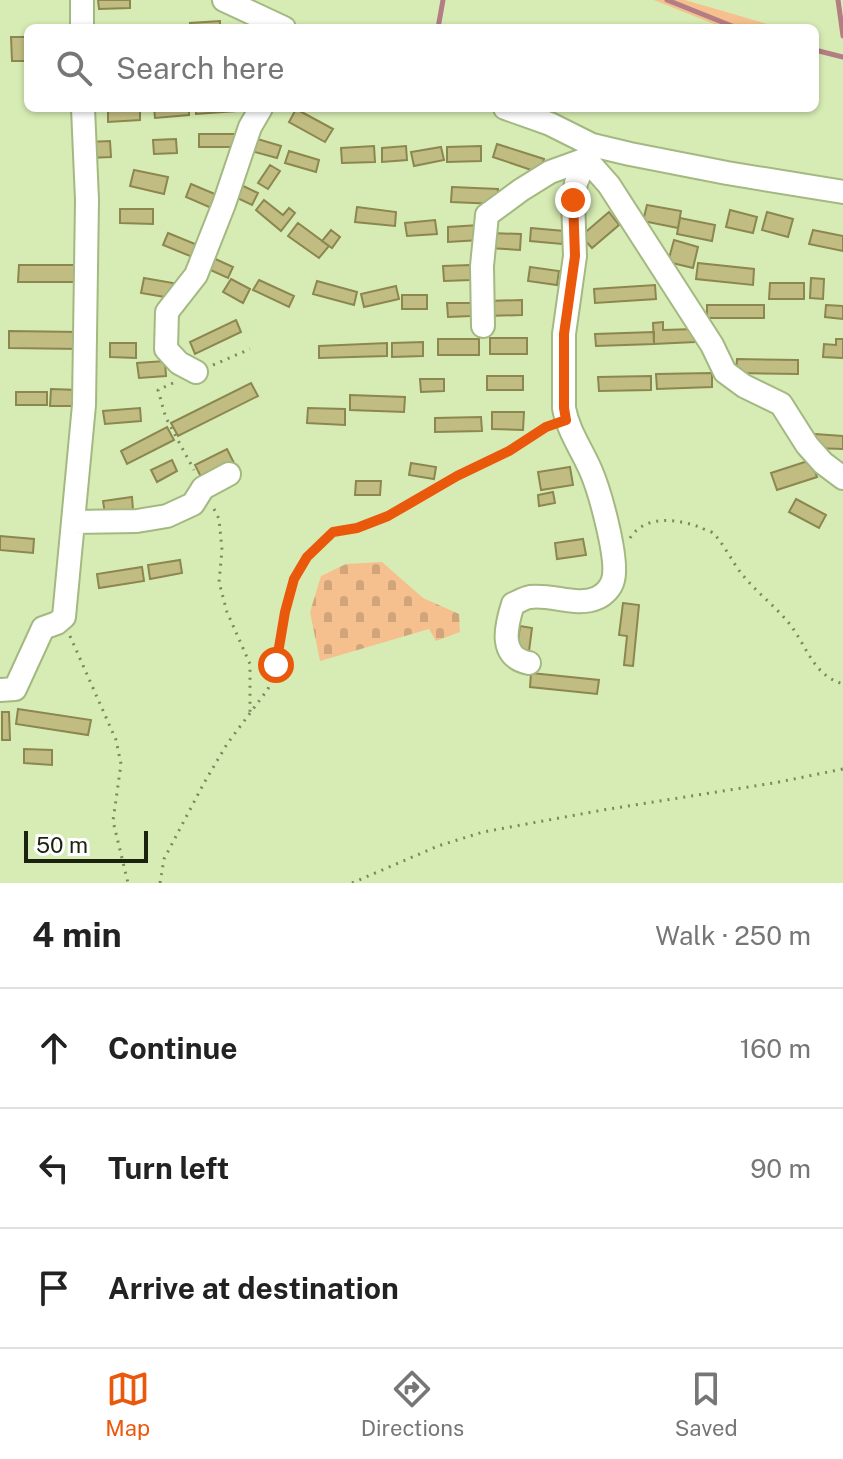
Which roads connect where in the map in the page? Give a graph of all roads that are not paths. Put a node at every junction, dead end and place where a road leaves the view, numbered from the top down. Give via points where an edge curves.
1 (82, 0) edge
2 (224, 0) edge
3 (82, 24) edge
4 (275, 24) edge
5 (83, 112) edge
6 (259, 112) edge
7 (516, 112) edge
8 (589, 152) junction
9 (843, 192) edge
10 (483, 326) dead end
11 (196, 372) dead end
12 (229, 474) dead end
13 (843, 478) edge
14 (73, 522) junction
15 (529, 663) dead end
16 (0, 690) edge

1 - 3 street
2 - 4 street
5 - 14 street via 84,405
6 - 11 street via 196,275 167,312 166,349
7 - 8 street via 550,124
8 - 9 street via 630,154
8 - 10 street via 487,215
8 - 13 street via 725,372 781,404 807,445
8 - 15 street via 573,200 575,256 564,334 564,408 604,507 613,584 586,602 527,597 513,604 505,628 509,651
12 - 14 street via 203,488 193,504 167,516
14 - 16 street via 64,617 43,628 15,689

